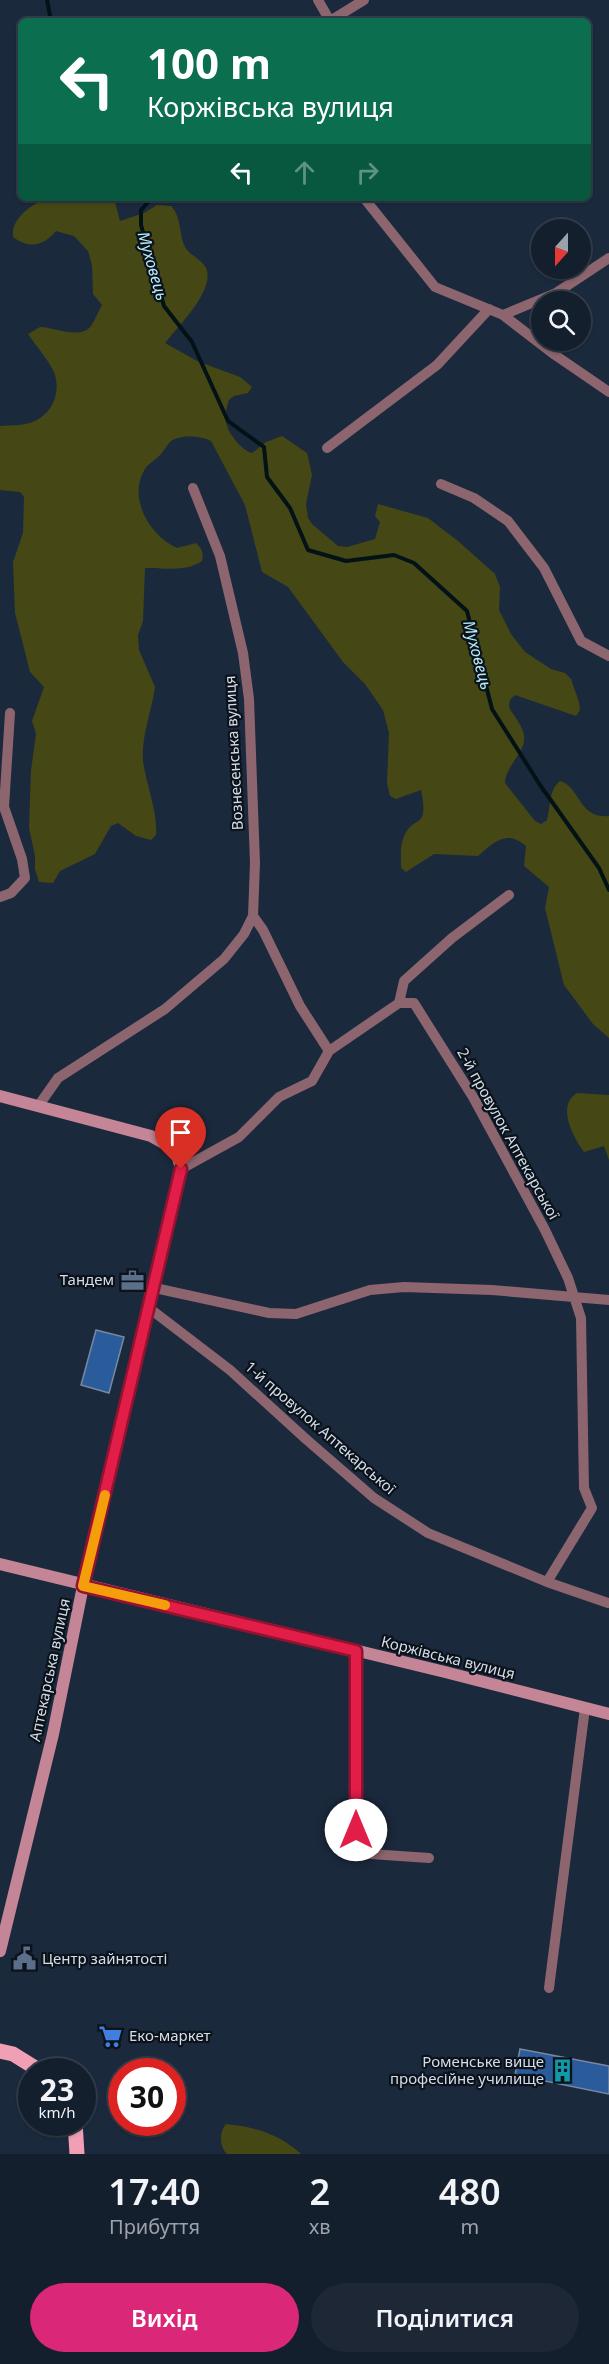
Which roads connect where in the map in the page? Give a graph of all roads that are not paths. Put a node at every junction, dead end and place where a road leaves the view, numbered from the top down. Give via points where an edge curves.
1 (318, 0) edge
2 (364, 0) edge
3 (328, 18) edge
4 (335, 18) edge
5 (365, 201) edge
6 (609, 258) edge
7 (489, 309) junction
8 (503, 315) junction
9 (609, 392) edge
10 (327, 448) dead end
11 (441, 484) dead end
12 (193, 488) dead end
13 (609, 656) edge
14 (10, 713) dead end
15 (509, 895) dead end
16 (0, 897) edge
17 (253, 916) junction
18 (399, 1003) junction
19 (329, 1051) junction
20 (0, 1096) edge
21 (39, 1105) junction
22 (181, 1169) junction
23 (155, 1288) junction
24 (574, 1297) junction
25 (609, 1300) edge
26 (149, 1308) junction
27 (0, 1564) edge
28 (548, 1582) junction
29 (83, 1586) junction
30 (608, 1603) edge
31 (356, 1651) junction
32 (585, 1708) junction
33 (609, 1714) edge
34 (429, 1858) dead end
35 (0, 1951) edge
36 (549, 1988) dead end
37 (76, 2136) edge
38 (77, 2154) edge

1 - 3 street
2 - 4 street
5 - 7 street via 435,287
6 - 8 street via 556,293
7 - 8 street
7 - 10 street via 437,365
8 - 9 street
11 - 13 street via 474,498 508,521 544,568 581,641
12 - 17 street, Вознесенська вулиця via 220,556 243,653 250,723
14 - 16 street via 4,807 25,878
15 - 18 street via 404,981
17 - 19 street via 300,1006
17 - 21 street, Вознесенська вулиця via 224,959 165,1010 58,1078
18 - 19 street
18 - 24 street, 2-й провулок Аптекарської via 414,1003 473,1097 545,1230
19 - 22 street via 312,1081 279,1097 239,1137
20 - 21 street
21 - 22 street, Аптекарська вулиця via 151,1136 176,1150
22 - 23 street, Аптекарська вулиця
23 - 24 street via 268,1313 296,1314 370,1290 404,1287
23 - 26 street, Аптекарська вулиця
24 - 25 street
24 - 28 street via 581,1318 584,1488 592,1508
26 - 28 street, 1-й провулок Аптекарської via 230,1370 374,1498 428,1533
26 - 29 street, Аптекарська вулиця
27 - 29 street, Коржівська вулиця
28 - 30 street, 1-й провулок Аптекарської
29 - 31 street, Коржівська вулиця
29 - 35 street, Аптекарська вулиця via 53,1734
31 - 32 street, Коржівська вулиця
31 - 34 street via 356,1853
32 - 33 street, Коржівська вулиця
32 - 36 street
37 - 38 main road

